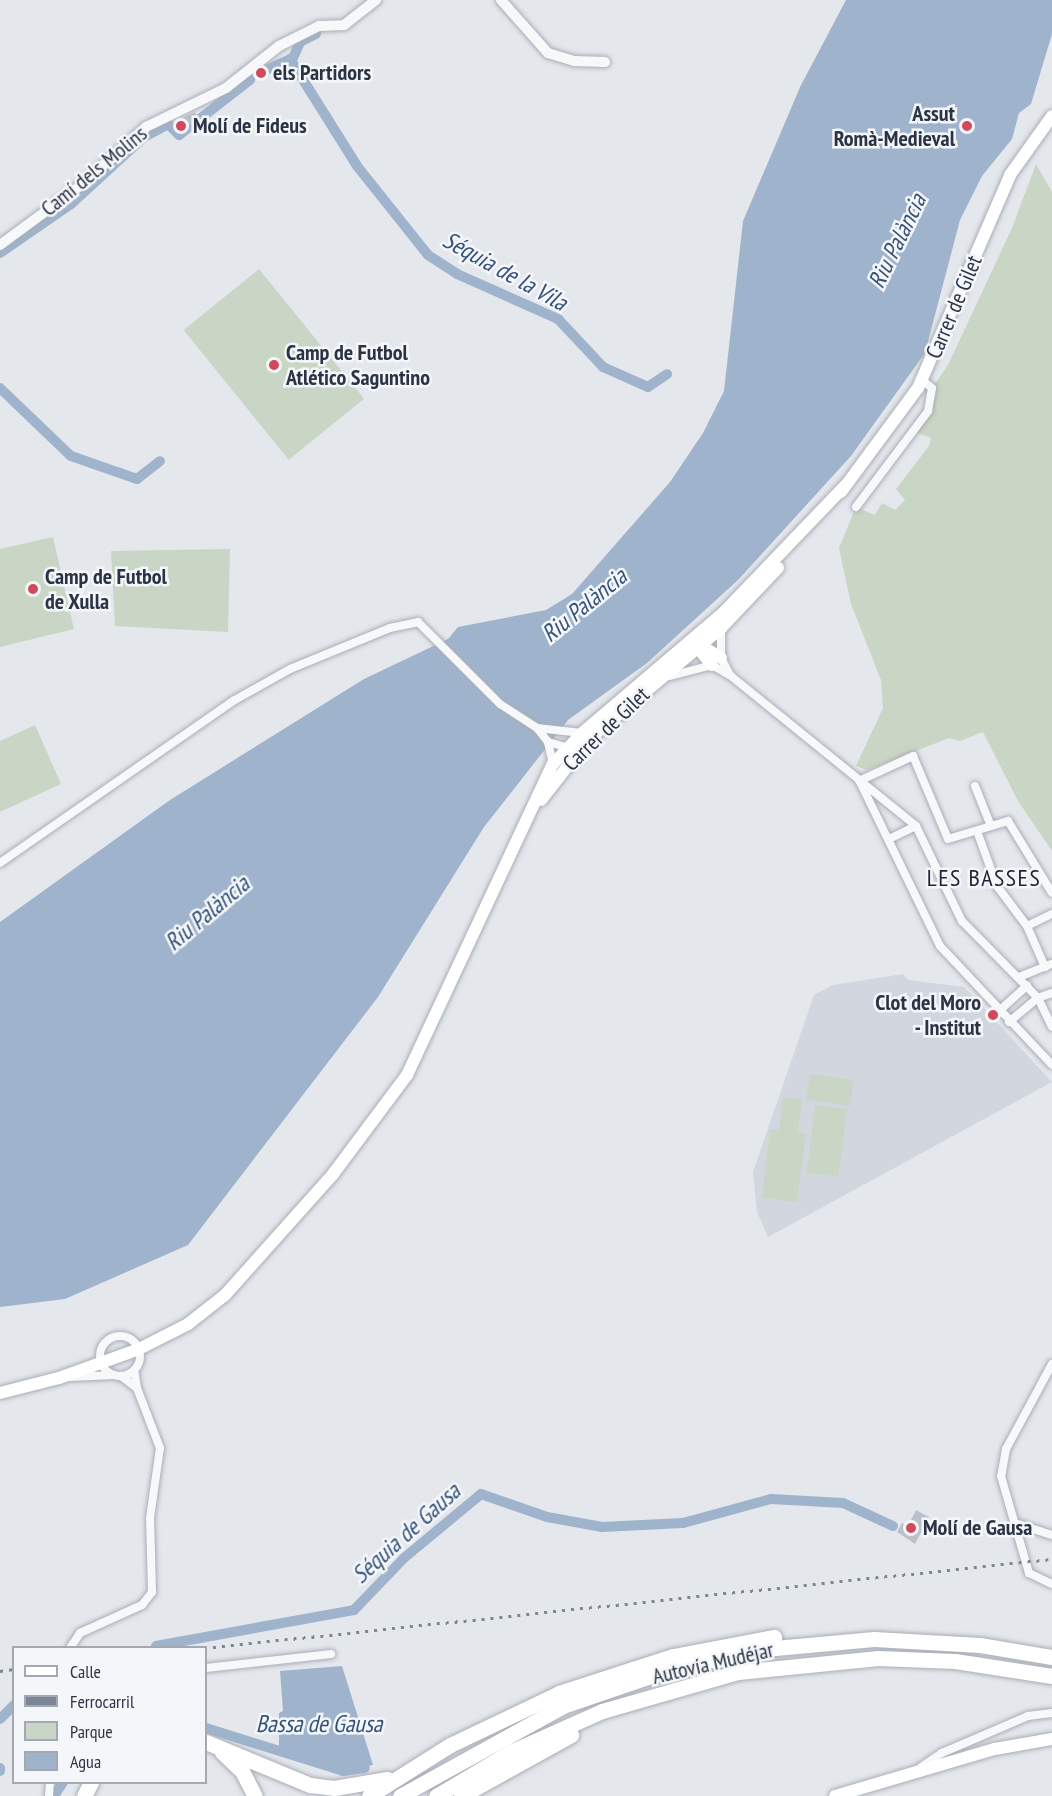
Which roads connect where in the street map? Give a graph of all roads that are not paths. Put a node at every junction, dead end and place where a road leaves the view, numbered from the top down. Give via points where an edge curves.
1 (376, 0) edge
2 (501, 0) edge
3 (605, 62) dead end
4 (1052, 109) edge
5 (1050, 118) edge
6 (0, 245) edge
7 (922, 380) junction
8 (856, 507) dead end
9 (721, 621) junction
10 (698, 647) junction
11 (716, 661) junction
12 (656, 682) junction
13 (638, 685) junction
14 (633, 701) junction
15 (537, 728) junction
16 (556, 730) junction
17 (582, 733) junction
18 (548, 742) junction
19 (564, 750) junction
20 (553, 764) junction
21 (859, 780) junction
22 (550, 785) junction
23 (975, 786) dead end
24 (525, 823) junction
25 (916, 826) junction
26 (991, 826) junction
27 (976, 831) junction
28 (889, 839) junction
29 (0, 863) edge
30 (1052, 893) edge
31 (1052, 914) edge
32 (1027, 926) junction
33 (1048, 965) edge
34 (1018, 977) junction
35 (1027, 986) junction
36 (1052, 993) edge
37 (1038, 998) junction
38 (999, 1011) junction
39 (1009, 1022) junction
40 (1052, 1028) edge
41 (1052, 1065) edge
42 (139, 1349) junction
43 (101, 1364) junction
44 (1052, 1364) edge
45 (134, 1370) junction
46 (117, 1376) junction
47 (60, 1378) junction
48 (137, 1388) junction
49 (0, 1393) edge
50 (1018, 1524) junction
51 (1052, 1535) edge
52 (1052, 1584) edge
53 (980, 1645) junction
54 (71, 1646) edge
55 (331, 1654) dead end
56 (1052, 1657) edge
57 (878, 1658) junction
58 (207, 1668) edge
59 (1052, 1676) edge
60 (1052, 1713) edge
61 (1052, 1739) edge
62 (208, 1742) edge
63 (916, 1771) junction
64 (405, 1774) junction
65 (875, 1784) junction
66 (843, 1795) edge
67 (255, 1796) edge
68 (369, 1796) edge
69 (400, 1796) edge
70 (436, 1796) edge
71 (461, 1796) edge
72 (867, 1796) edge

1 - 6 street, Camí dels Molins via 344,25 319,26 289,41 226,88 146,127 80,186
2 - 3 street via 548,53 575,61
4 - 5 main road, Carrer de Gilet
5 - 7 main road, Carrer de Gilet via 1010,175
7 - 8 street via 932,388 928,411
7 - 9 main road, Carrer de Gilet via 846,485
9 - 10 main road
9 - 11 street
9 - 13 main road, Carrer de Gilet
10 - 11 main road
10 - 12 main road, Carrer de Gilet
10 - 13 main road
11 - 12 street
11 - 21 street
12 - 14 main road, Carrer de Gilet
13 - 17 main road, Carrer de Gilet
14 - 19 street
14 - 22 main road, Carrer de Gilet via 588,740
15 - 16 street
15 - 18 street
15 - 29 street via 501,704 418,622 390,628 290,669 233,701
16 - 17 street
16 - 19 street
17 - 19 main road, Carrer de Gilet
18 - 19 street
18 - 20 street
19 - 20 main road, Carrer de Gilet
19 - 22 street
20 - 24 main road, Carrer de Gilet
21 - 25 street
21 - 27 street via 913,756 948,839
21 - 28 street
22 - 24 main road, Carrer de Gilet
23 - 26 street
24 - 42 main road via 407,1075 375,1124 225,1295 188,1324
25 - 28 street
25 - 34 street via 962,921
26 - 27 street
26 - 30 street via 1008,821
27 - 32 street via 998,886
28 - 38 street via 940,946
31 - 32 street
32 - 33 street
33 - 34 street
34 - 35 street
35 - 37 street
35 - 38 street
36 - 37 street
37 - 39 street
37 - 40 street
38 - 39 street
39 - 41 street
42 - 43 main road
42 - 43 street via 124,1336 113,1336 100,1352
42 - 45 street
43 - 46 street
43 - 47 main road
44 - 50 street via 1020,1419 1003,1462 1002,1488
45 - 46 street
45 - 48 street
46 - 47 street
46 - 48 street
47 - 49 main road
48 - 54 street via 160,1448 150,1518 152,1592 142,1605 80,1633
50 - 51 street
50 - 52 street via 1029,1573
53 - 56 highway, Autovía Mudéjar
53 - 64 highway via 922,1632 875,1632 773,1637 673,1656 559,1693 450,1746
53 - 69 highway, Autovía Mudéjar via 874,1639 775,1647 677,1666 563,1706
55 - 58 street
57 - 59 highway, Autovía Mudéjar via 965,1662
57 - 70 highway, Autovía Mudéjar via 762,1668 658,1692 546,1734
57 - 71 highway via 776,1674 664,1699 558,1740
60 - 63 street via 1028,1716 942,1753
61 - 63 main road via 995,1749
62 - 64 highway via 310,1785 347,1787
62 - 67 highway via 242,1771
63 - 65 main road
64 - 68 highway
65 - 66 main road
65 - 72 street

